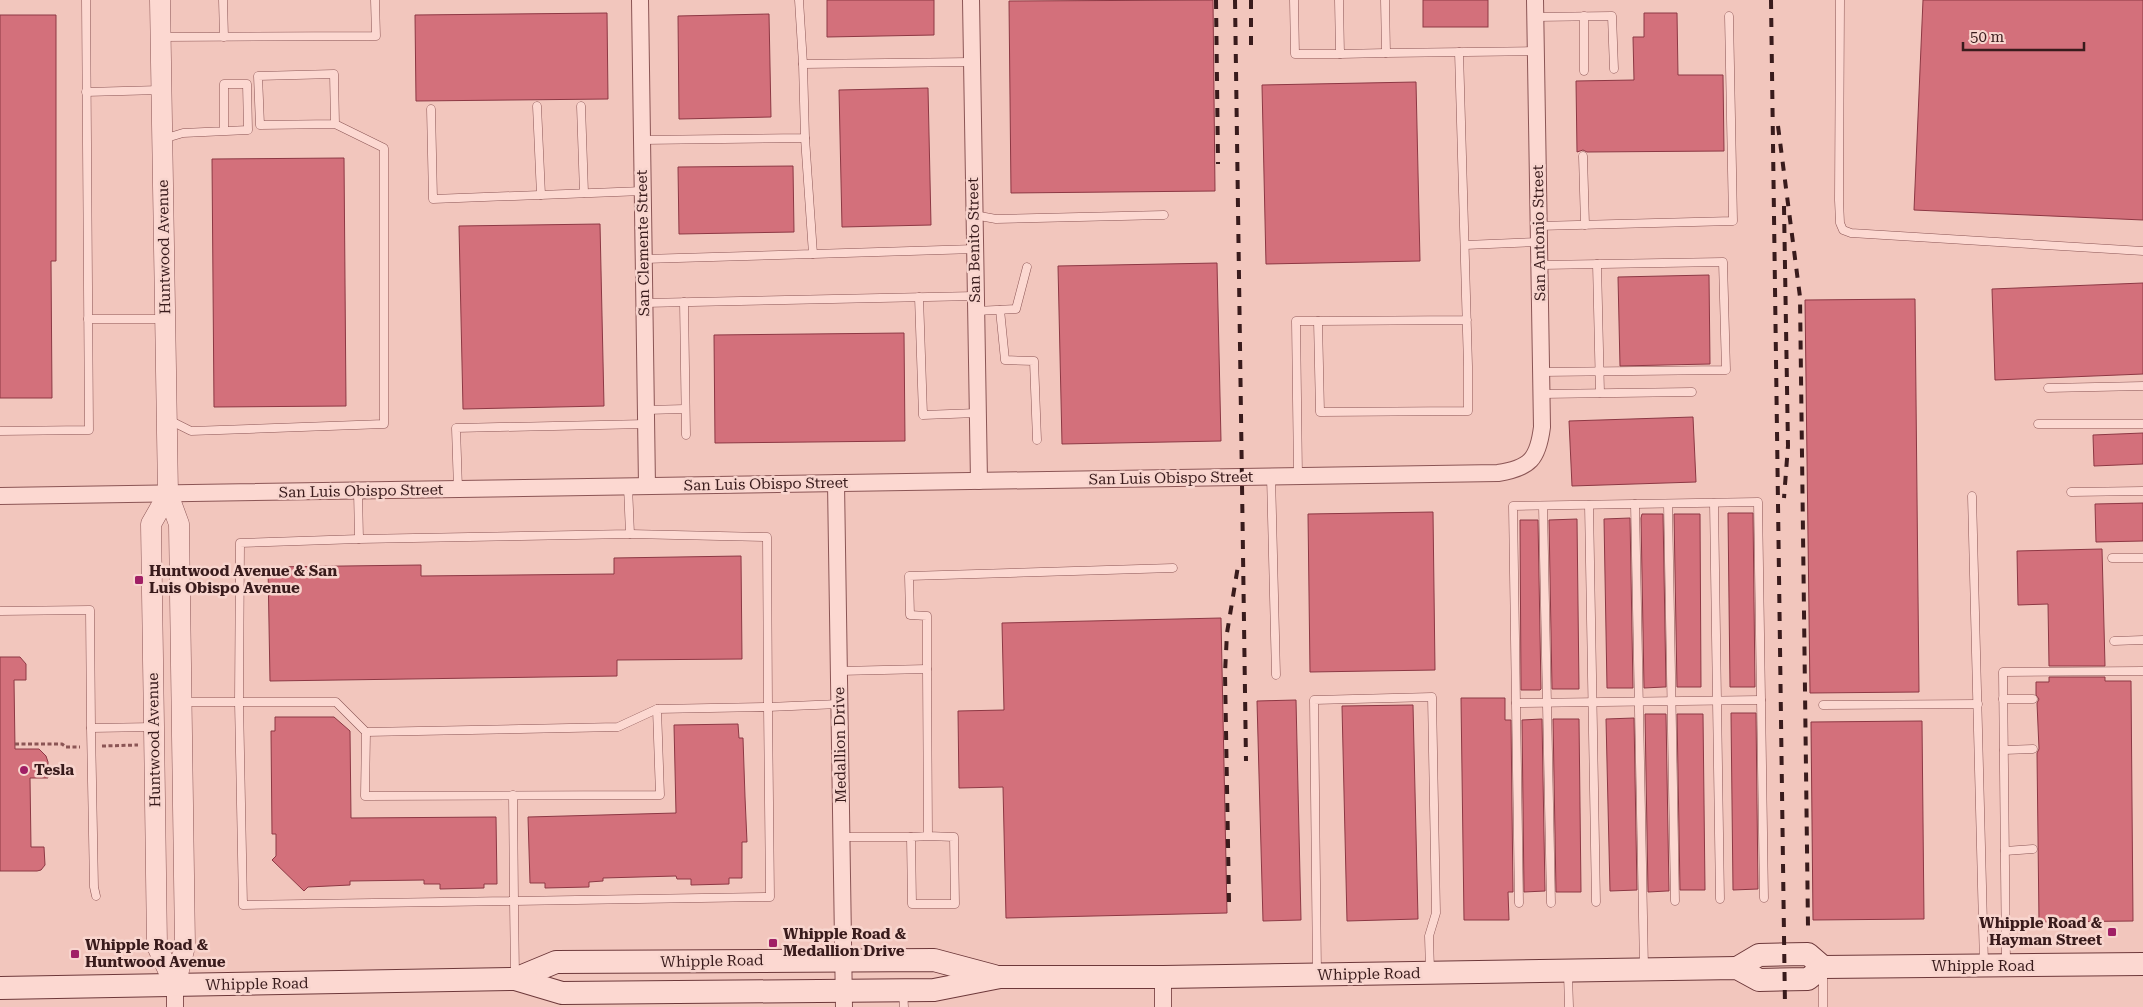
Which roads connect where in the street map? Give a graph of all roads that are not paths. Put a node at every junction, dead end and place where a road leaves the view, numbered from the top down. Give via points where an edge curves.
1 (86, 0) edge
2 (160, 0) edge
3 (223, 0) edge
4 (375, 0) edge
5 (640, 0) edge
6 (799, 0) edge
7 (971, 0) edge
8 (1294, 0) edge
9 (1339, 0) edge
10 (1385, 0) edge
11 (1535, 0) edge
12 (1840, 0) edge
13 (1584, 16) junction
14 (1729, 16) dead end
15 (1535, 17) junction
16 (161, 37) junction
17 (224, 37) junction
18 (1536, 51) junction
19 (1459, 52) junction
20 (1386, 53) junction
21 (1340, 54) junction
22 (971, 62) junction
23 (803, 64) junction
24 (1614, 69) dead end
25 (1584, 71) dead end
26 (162, 90) junction
27 (86, 92) junction
28 (537, 106) dead end
29 (581, 106) dead end
30 (431, 109) dead end
31 (335, 124) junction
32 (224, 130) junction
33 (805, 138) junction
34 (163, 139) junction
35 (642, 140) junction
36 (1583, 156) dead end
37 (642, 191) junction
38 (584, 194) junction
39 (541, 195) junction
40 (974, 215) junction
41 (1164, 215) dead end
42 (1585, 224) junction
43 (1539, 234) junction
44 (1464, 245) junction
45 (974, 249) junction
46 (2143, 251) edge
47 (813, 254) junction
48 (644, 259) junction
49 (1597, 264) junction
50 (1541, 265) junction
51 (1027, 267) dead end
52 (919, 297) junction
53 (684, 302) junction
54 (644, 303) junction
55 (976, 303) junction
56 (1000, 310) junction
57 (88, 319) junction
58 (166, 319) junction
59 (1467, 320) junction
60 (1318, 321) junction
61 (1599, 371) junction
62 (1541, 372) junction
63 (2143, 386) edge
64 (2048, 388) dead end
65 (1692, 392) dead end
66 (1600, 393) junction
67 (1541, 394) junction
68 (685, 410) junction
69 (977, 413) junction
70 (646, 417) junction
71 (167, 419) junction
72 (2038, 424) dead end
73 (2143, 424) edge
74 (0, 432) edge
75 (686, 435) dead end
76 (1037, 440) dead end
77 (1529, 462) joint
78 (1271, 476) junction
79 (1298, 476) junction
80 (978, 481) junction
81 (836, 483) junction
82 (628, 486) junction
83 (647, 486) junction
84 (458, 489) junction
85 (358, 491) junction
86 (2143, 491) edge
87 (2071, 492) dead end
88 (168, 494) junction
89 (0, 496) edge
90 (1972, 496) dead end
91 (1714, 503) junction
92 (1635, 504) junction
93 (1668, 504) junction
94 (1589, 505) junction
95 (1543, 506) junction
96 (630, 534) junction
97 (359, 539) junction
98 (2112, 558) dead end
99 (2143, 558) edge
100 (1173, 568) dead end
101 (0, 611) edge
102 (2143, 640) edge
103 (2114, 641) dead end
104 (927, 669) junction
105 (2143, 670) edge
106 (839, 671) junction
107 (1276, 675) dead end
108 (2033, 699) dead end
109 (1716, 700) junction
110 (1761, 700) junction
111 (2003, 700) junction
112 (1670, 701) junction
113 (182, 702) junction
114 (239, 702) junction
115 (1593, 702) junction
116 (1638, 702) junction
117 (1516, 703) junction
118 (1548, 703) junction
119 (839, 704) junction
120 (1978, 704) junction
121 (1823, 705) dead end
122 (768, 707) junction
123 (657, 709) junction
124 (154, 727) junction
125 (91, 728) junction
126 (366, 732) junction
127 (2033, 749) dead end
128 (2004, 750) junction
129 (513, 795) junction
130 (911, 836) junction
131 (928, 836) junction
132 (841, 837) junction
133 (2033, 849) dead end
134 (2005, 851) junction
135 (96, 896) dead end
136 (1764, 898) dead end
137 (1720, 899) dead end
138 (514, 901) junction
139 (1675, 901) dead end
140 (1596, 902) dead end
141 (1519, 903) dead end
142 (1551, 903) dead end
143 (844, 960) junction
144 (2143, 964) edge
145 (1984, 966) junction
146 (2006, 966) junction
147 (1823, 967) junction
148 (1644, 970) junction
149 (1568, 971) junction
150 (1430, 973) junction
151 (1317, 975) junction
152 (1000, 977) junction
153 (1163, 977) junction
154 (515, 979) junction
155 (0, 988) edge
156 (175, 996) edge
157 (844, 999) edge
158 (904, 999) edge
159 (1163, 1007) edge
160 (1569, 1007) edge
161 (1823, 1007) edge

1 - 27 lane
2 - 16 street, Huntwood Avenue
3 - 17 lane
4 - 17 lane via 376,36
5 - 35 street, San Clemente Street
6 - 23 lane
7 - 22 street, San Benito Street
8 - 21 lane via 1295,54
9 - 21 lane
10 - 20 lane
11 - 15 street, San Antonio Street
12 - 46 lane via 1839,200 1843,230
13 - 15 lane
13 - 24 lane via 1612,16
13 - 25 lane
14 - 42 lane via 1733,221
15 - 18 street, San Antonio Street
16 - 17 lane
16 - 26 street, Huntwood Avenue
18 - 19 lane
18 - 43 street, San Antonio Street
19 - 20 lane
19 - 44 lane
20 - 21 lane
22 - 23 lane
22 - 40 street, San Benito Street
23 - 33 lane
26 - 27 lane
26 - 34 street, Huntwood Avenue
27 - 57 lane
28 - 39 lane
29 - 38 lane
30 - 39 lane via 433,198
31 - 31 lane via 334,74 258,76 260,125
31 - 71 lane via 384,148 384,424 191,431
32 - 32 lane via 224,84 247,84 248,130
32 - 34 lane via 183,133
33 - 35 lane
33 - 47 lane
34 - 58 street, Huntwood Avenue
35 - 37 street, San Clemente Street
36 - 42 lane
37 - 38 lane
37 - 48 street, San Clemente Street
38 - 39 lane
40 - 41 lane via 996,219
40 - 45 street, San Benito Street
42 - 43 lane
43 - 44 lane
43 - 50 street, San Antonio Street
44 - 59 lane
45 - 47 lane
45 - 55 street, San Benito Street
47 - 48 lane
48 - 54 street, San Clemente Street
49 - 50 lane
49 - 61 lane
49 - 61 lane via 1723,262 1726,370
50 - 62 street, San Antonio Street
51 - 56 lane via 1016,308
52 - 53 lane
52 - 55 lane
52 - 69 lane via 923,415
53 - 54 lane
53 - 68 lane
54 - 70 street, San Clemente Street
55 - 56 lane
55 - 69 street, San Benito Street
56 - 76 lane via 1005,360 1034,361
57 - 58 lane
57 - 74 lane via 88,430
58 - 71 street, Huntwood Avenue
59 - 60 lane
59 - 60 lane via 1468,411 1320,412
60 - 79 lane via 1296,321
61 - 62 lane
61 - 66 lane
62 - 67 street, San Antonio Street
63 - 64 lane
65 - 66 lane
66 - 67 lane
67 - 77 street, San Antonio Street via 1539,447
68 - 70 lane
68 - 75 lane
69 - 80 street, San Benito Street
70 - 83 street, San Clemente Street
70 - 84 lane via 456,428
71 - 88 street, Huntwood Avenue
72 - 73 lane
77 - 79 street, San Luis Obispo Street via 1515,470 1498,473
78 - 79 street, San Luis Obispo Street
78 - 80 street, San Luis Obispo Street
78 - 107 lane
80 - 81 street, San Luis Obispo Street
81 - 83 street, San Luis Obispo Street
81 - 106 street, Medallion Drive
82 - 83 street, San Luis Obispo Street
82 - 84 street, San Luis Obispo Street
82 - 96 lane
84 - 85 street, San Luis Obispo Street
85 - 88 street, San Luis Obispo Street
85 - 97 lane
86 - 87 lane
88 - 89 street, San Luis Obispo Street
88 - 113 street, Huntwood Avenue via 179,524
88 - 124 street, Huntwood Avenue via 151,524
90 - 120 lane
91 - 93 lane
91 - 109 lane
91 - 110 lane via 1758,502
92 - 93 lane
92 - 94 lane
92 - 116 lane
93 - 112 lane
94 - 95 lane
94 - 115 lane
95 - 117 lane via 1513,506
95 - 118 lane
96 - 97 lane
96 - 122 lane via 767,537
97 - 114 lane via 240,542
98 - 99 lane
100 - 104 lane via 909,576 910,615 927,616
101 - 125 lane via 90,610
102 - 103 lane
104 - 106 lane
104 - 131 lane
105 - 111 lane via 2003,672
106 - 119 street, Medallion Drive
108 - 111 lane
109 - 110 lane
109 - 112 lane
109 - 137 lane
110 - 136 lane
111 - 128 lane
112 - 116 lane
112 - 139 lane
113 - 114 lane
113 - 156 street, Huntwood Avenue via 185,946
114 - 126 lane via 336,702
114 - 138 lane via 243,904
115 - 116 lane
115 - 118 lane
115 - 140 lane
116 - 148 lane
117 - 118 lane
117 - 141 lane
118 - 142 lane
119 - 122 lane
119 - 132 street, Medallion Drive
120 - 121 lane
120 - 145 lane
122 - 123 lane
122 - 138 lane via 770,898
123 - 126 lane via 618,727
123 - 129 lane via 660,794
124 - 125 lane
124 - 156 street, Huntwood Avenue via 157,946
125 - 135 lane
126 - 129 lane via 365,796
127 - 128 lane
128 - 134 lane
129 - 138 lane
130 - 131 lane
130 - 131 lane via 912,904 955,904 954,837
130 - 132 lane
132 - 143 street, Medallion Drive
133 - 134 lane
134 - 146 lane
138 - 154 lane
143 - 152 main road, Whipple Road via 934,960
143 - 154 main road, Whipple Road via 556,962
143 - 157 street, Medallion Drive
144 - 146 main road, Whipple Road
145 - 146 main road, Whipple Road
145 - 147 main road, Whipple Road
147 - 148 main road, Whipple Road via 1808,979 1759,980 1738,968
147 - 161 lane
148 - 149 main road, Whipple Road
149 - 150 main road, Whipple Road
149 - 160 lane
150 - 151 main road, Whipple Road
150 - 151 lane via 1429,936 1436,913 1432,697 1314,700
151 - 153 main road, Whipple Road
152 - 153 main road, Whipple Road
152 - 158 main road, Whipple Road
153 - 159 street
154 - 156 main road, Whipple Road
154 - 157 main road, Whipple Road via 562,993
155 - 156 main road, Whipple Road
157 - 158 main road, Whipple Road

